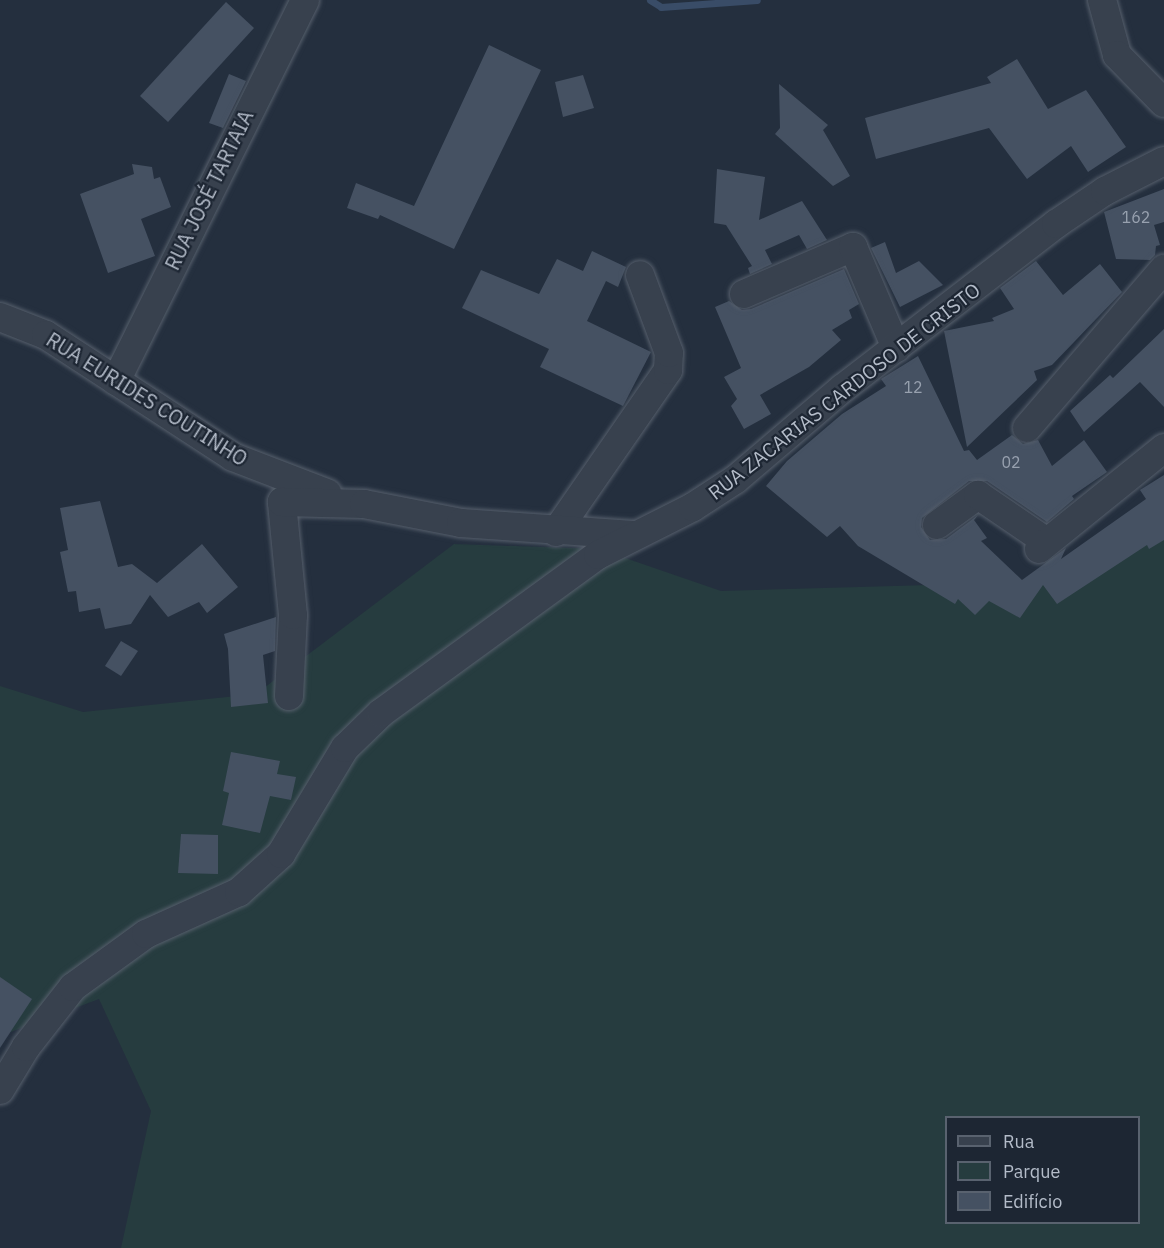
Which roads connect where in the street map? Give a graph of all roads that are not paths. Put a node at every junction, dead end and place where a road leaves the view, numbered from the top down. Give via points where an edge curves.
1 (304, 0) edge
2 (1101, 0) edge
3 (1164, 104) edge
4 (1164, 161) edge
5 (1164, 269) edge
6 (639, 275) dead end
7 (744, 294) dead end
8 (0, 317) edge
9 (896, 348) junction
10 (116, 381) junction
11 (1027, 428) dead end
12 (1164, 448) edge
13 (364, 504) junction
14 (937, 525) dead end
15 (556, 532) junction
16 (635, 535) junction
17 (289, 696) dead end
18 (0, 1090) edge

1 - 10 street, RUA JOSÉ TARTAIA
2 - 3 street via 1117,55
4 - 9 street, RUA ZACARIAS CARDOSO DE CRISTO via 1105,190 1056,224
5 - 11 street
6 - 15 street via 669,352 668,370
7 - 9 street via 853,247
8 - 10 street, RUA EURIDES COUTINHO via 46,335
9 - 16 street, RUA ZACARIAS CARDOSO DE CRISTO via 736,479 684,512
10 - 13 street, RUA EURIDES COUTINHO via 233,457 295,484
12 - 14 street via 1043,546 978,495
13 - 15 street via 461,523
13 - 17 street via 282,502 293,615
15 - 16 street
16 - 18 street, RUA ZACARIAS CARDOSO DE CRISTO via 598,555 381,713 345,748 281,854 239,891 146,934 73,987 26,1047

